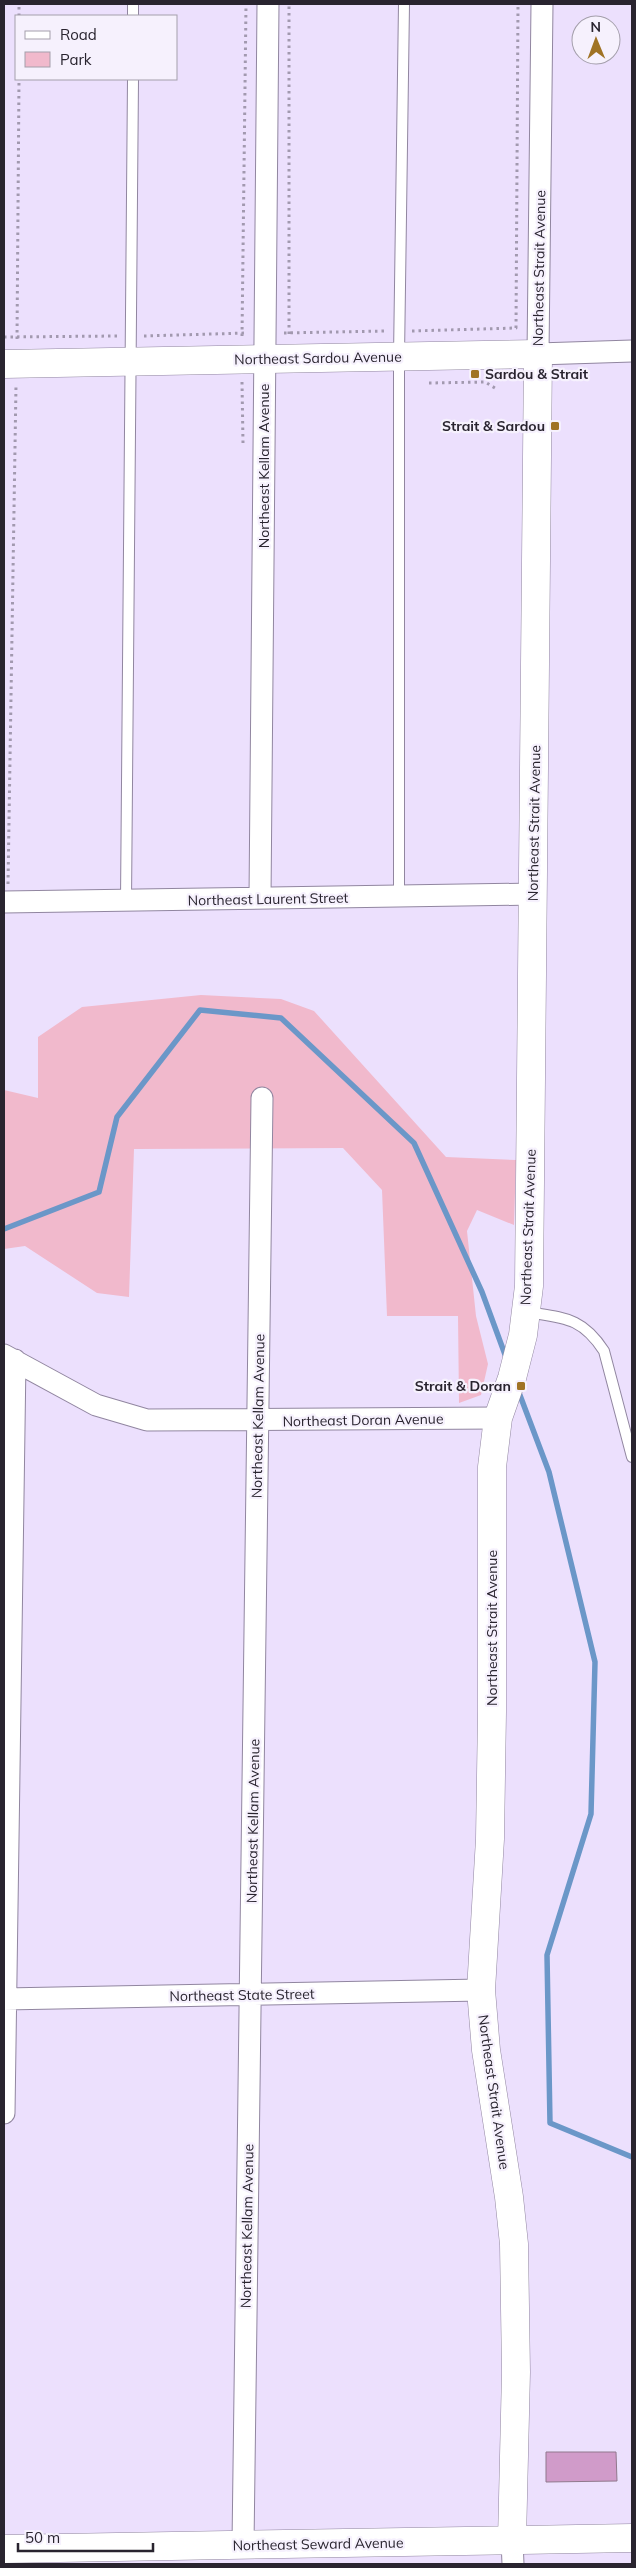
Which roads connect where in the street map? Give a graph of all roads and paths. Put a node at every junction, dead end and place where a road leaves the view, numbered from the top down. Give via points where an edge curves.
1 (246, 4) edge
2 (268, 4) edge
3 (289, 4) edge
4 (404, 4) edge
5 (518, 4) edge
6 (542, 4) edge
7 (19, 80) edge
8 (133, 80) edge
9 (516, 328) dead end
10 (632, 351) edge
11 (538, 354) junction
12 (399, 356) junction
13 (129, 362) junction
14 (256, 369) junction
15 (14, 375) edge
16 (429, 383) dead end
17 (495, 388) dead end
18 (243, 452) dead end
19 (533, 894) junction
20 (399, 897) junction
21 (260, 898) junction
22 (126, 901) junction
23 (6, 902) edge
24 (262, 1098) dead end
25 (526, 1312) junction
26 (9, 1358) edge
27 (498, 1418) junction
28 (258, 1421) junction
29 (632, 1457) edge
30 (481, 1990) junction
31 (250, 1995) junction
32 (5, 1999) edge
33 (4, 2113) edge
34 (632, 2538) edge
35 (243, 2545) junction
36 (14, 2552) edge
37 (512, 2552) edge

1 - 14 path
2 - 14 street, Northeast Kellam Avenue
3 - 14 path
4 - 12 lane
5 - 9 path
6 - 11 street, Northeast Strait Avenue
7 - 15 path
8 - 13 lane
10 - 11 street, Northeast Sardou Avenue
11 - 12 main road, Northeast Sardou Avenue
11 - 19 main road, Northeast Strait Avenue
12 - 14 main road, Northeast Sardou Avenue
12 - 20 lane
13 - 14 main road, Northeast Sardou Avenue
13 - 15 main road, Northeast Sardou Avenue
13 - 22 lane
14 - 18 path
14 - 21 street, Northeast Kellam Avenue
15 - 23 path
16 - 17 path via 486,382
19 - 20 street, Northeast Laurent Street
19 - 25 main road, Northeast Strait Avenue via 529,1286
20 - 21 street, Northeast Laurent Street
21 - 22 street, Northeast Laurent Street
22 - 23 street, Northeast Laurent Street
24 - 28 street, Northeast Kellam Avenue
25 - 27 main road, Northeast Strait Avenue via 512,1378
25 - 29 lane via 575,1322 584,1326 596,1339 604,1351
26 - 28 street, Northeast Doran Avenue via 96,1405 129,1417 166,1422
26 - 32 street
27 - 28 street, Northeast Doran Avenue
27 - 30 main road, Northeast Strait Avenue via 492,1467 490,1839
28 - 31 street, Northeast Kellam Avenue
30 - 31 street, Northeast State Street
30 - 37 main road, Northeast Strait Avenue via 486,2050 510,2197 514,2244 516,2372
31 - 32 street, Northeast State Street
31 - 35 street, Northeast Kellam Avenue
32 - 33 street
34 - 37 main road, Northeast Seward Avenue
35 - 36 main road, Northeast Seward Avenue
35 - 37 main road, Northeast Seward Avenue

